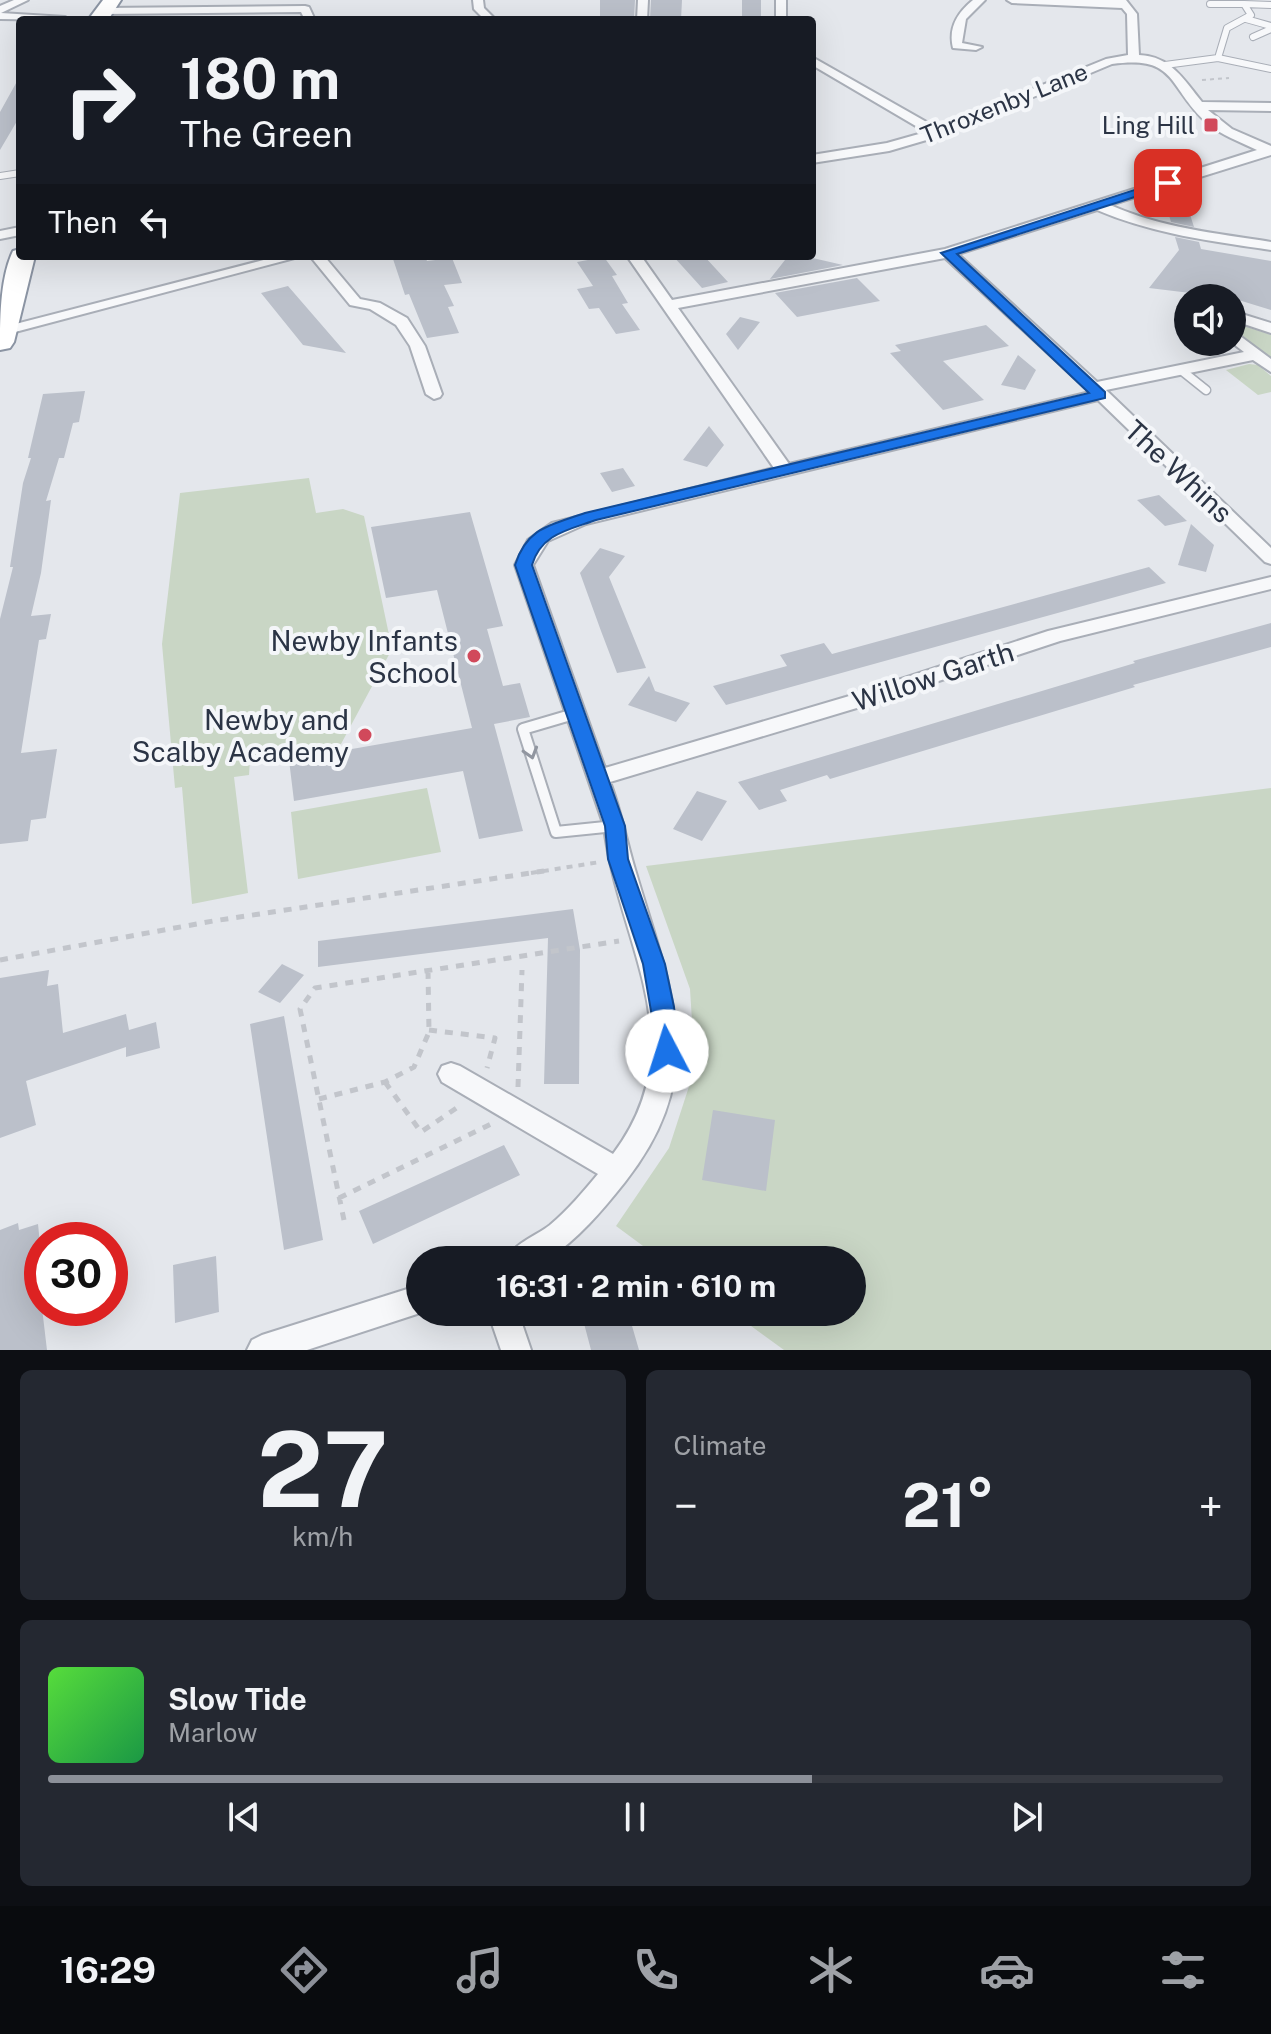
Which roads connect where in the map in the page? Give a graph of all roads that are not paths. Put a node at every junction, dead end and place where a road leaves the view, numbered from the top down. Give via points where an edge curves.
1 (23, 0) edge
2 (980, 0) edge
3 (1012, 0) edge
4 (1122, 2) edge
5 (1210, 4) dead end
6 (1244, 4) junction
7 (1271, 5) edge
8 (105, 10) edge
9 (0, 13) edge
10 (28, 16) edge
11 (308, 16) edge
12 (1246, 19) junction
13 (1271, 27) edge
14 (1253, 37) dead end
15 (976, 47) dead end
16 (1134, 58) junction
17 (1218, 58) junction
18 (816, 62) edge
19 (1165, 65) junction
20 (1271, 69) edge
21 (1200, 106) junction
22 (1271, 107) edge
23 (936, 133) junction
24 (1270, 150) edge
25 (816, 158) edge
26 (1095, 204) junction
27 (1271, 246) edge
28 (948, 253) junction
29 (21, 260) edge
30 (280, 260) edge
31 (320, 260) edge
32 (637, 260) edge
33 (668, 305) junction
34 (1246, 319) edge
35 (1271, 328) edge
36 (1, 337) edge
37 (1246, 348) edge
38 (1253, 355) junction
39 (1271, 367) edge
40 (1181, 370) junction
41 (1206, 390) dead end
42 (1096, 392) junction
43 (434, 394) dead end
44 (784, 470) junction
45 (1271, 558) edge
46 (1271, 583) edge
47 (574, 714) junction
48 (598, 778) junction
49 (615, 826) junction
50 (451, 1074) dead end
51 (618, 1171) junction
52 (545, 1246) edge
53 (406, 1305) edge
54 (508, 1326) edge
55 (317, 1341) edge
56 (262, 1350) edge
57 (516, 1350) edge

1 - 9 street
2 - 15 street via 959,17 957,46
3 - 4 street
4 - 16 street via 1132,14
5 - 6 lane
6 - 7 lane
6 - 12 lane via 1250,14
8 - 11 street via 305,9
9 - 10 street
12 - 13 lane
12 - 17 lane via 1227,28
13 - 14 lane
16 - 19 street
16 - 23 street, Throxenby Lane via 1110,61
17 - 19 lane
17 - 20 lane
18 - 23 street
19 - 21 street
21 - 22 street
21 - 24 street via 1217,125
23 - 25 street, Throxenby Lane
24 - 26 street
26 - 27 street via 1172,231
26 - 28 street
28 - 33 street
28 - 42 street, The Whins
29 - 36 highway
30 - 36 street
31 - 43 street via 355,302 379,305 414,336
32 - 33 street
33 - 44 street
34 - 35 street
37 - 38 street
38 - 39 street
38 - 40 street
40 - 41 lane
40 - 42 street
42 - 44 street
42 - 45 street, The Whins
44 - 47 street via 591,517 547,531 529,546 524,565
46 - 48 street, Willow Garth via 1055,636
47 - 48 street
47 -> 49 lane via 523,729 556,832
48 - 49 street
49 - 51 street via 618,859 663,1007 667,1051 660,1095 642,1137
50 - 51 street
51 - 52 street via 574,1223
53 - 55 street
54 - 57 street
55 - 56 street

